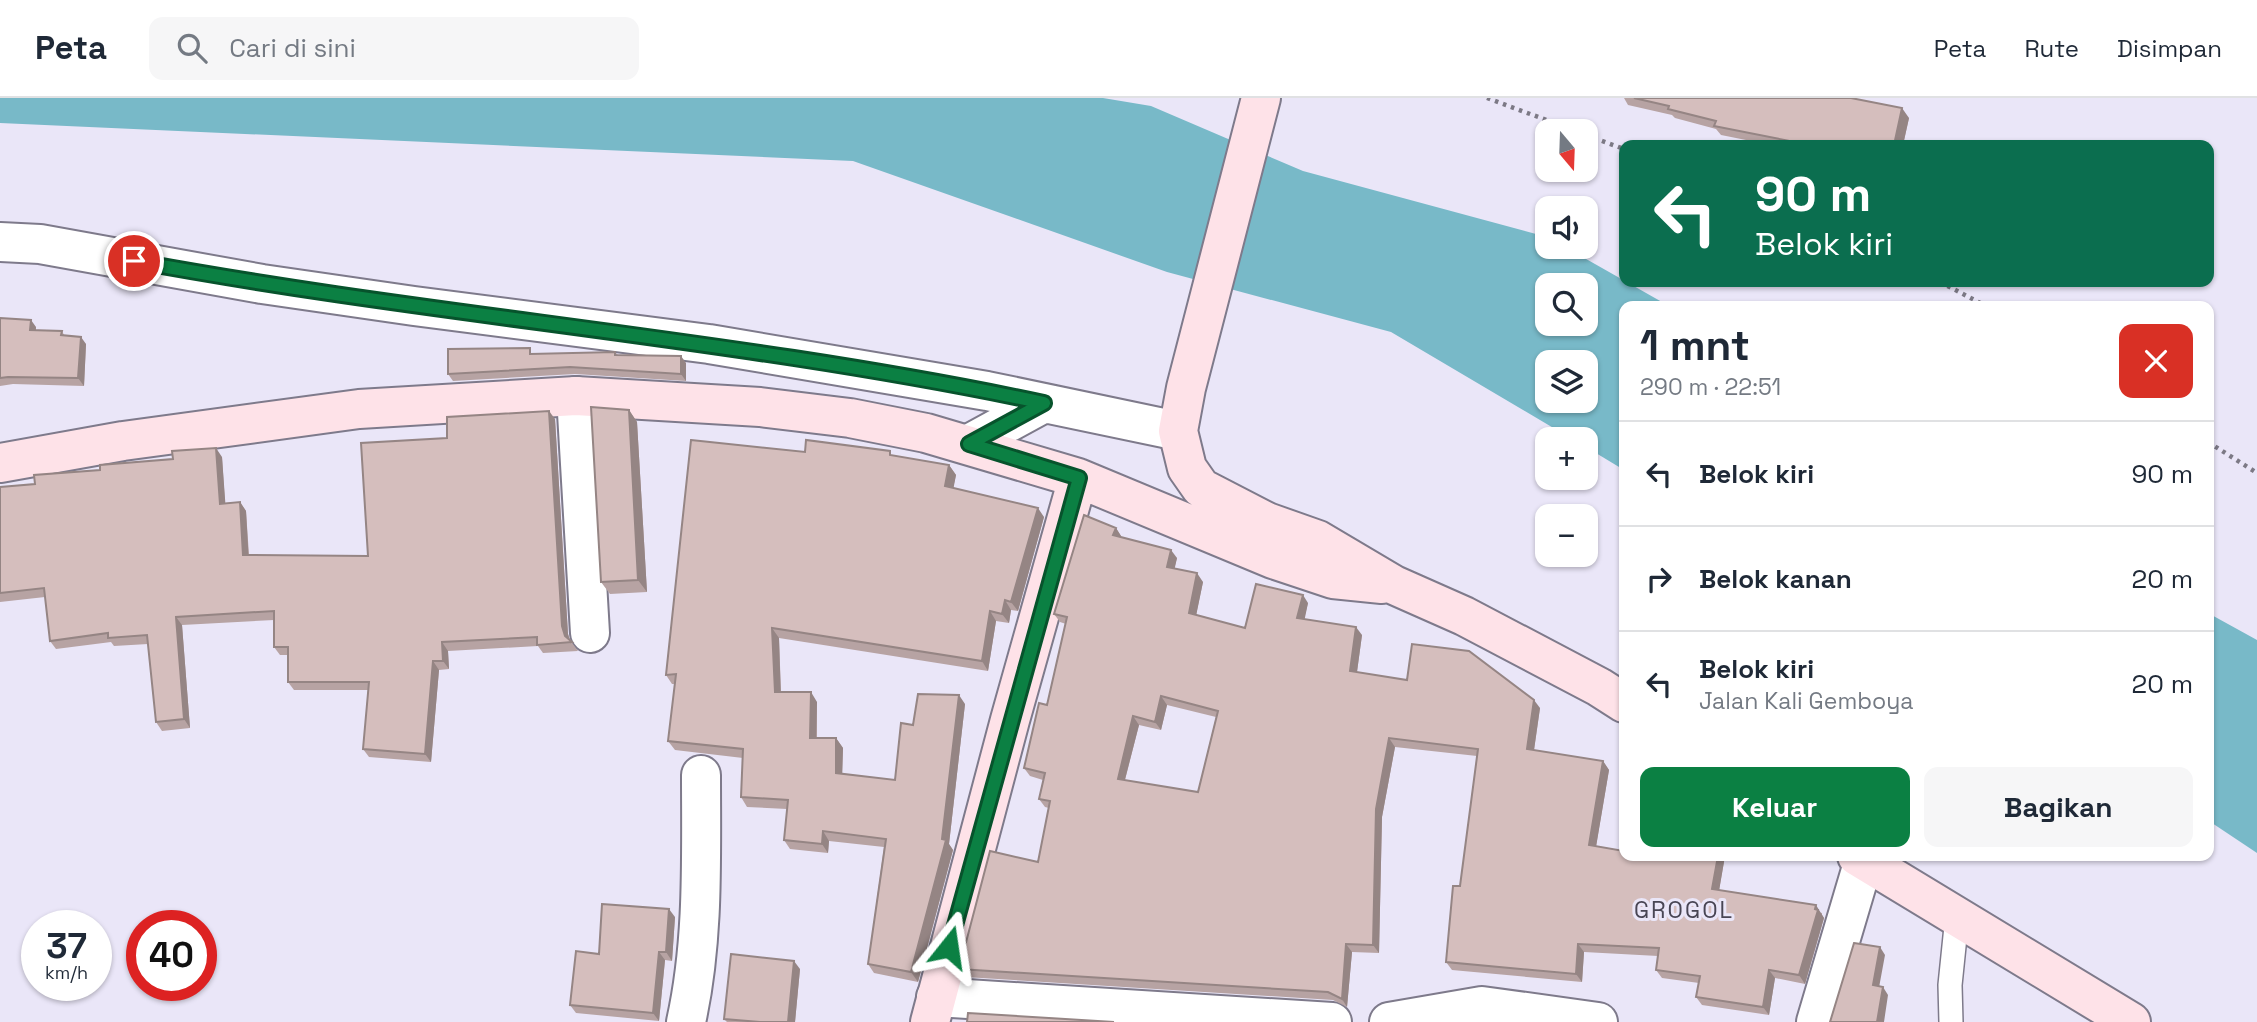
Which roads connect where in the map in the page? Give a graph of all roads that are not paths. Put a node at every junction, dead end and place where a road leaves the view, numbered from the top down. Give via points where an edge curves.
1 (1261, 98) edge
2 (0, 242) edge
3 (576, 396) junction
4 (1044, 403) junction
5 (1178, 431) junction
6 (969, 444) junction
7 (0, 463) edge
8 (1079, 478) junction
9 (1394, 585) junction
10 (590, 633) dead end
11 (1619, 701) edge
12 (701, 775) dead end
13 (1859, 861) edge
14 (1865, 861) edge
15 (1957, 917) junction
16 (933, 1010) edge
17 (686, 1022) edge
18 (1332, 1022) edge
19 (1389, 1022) edge
20 (1598, 1022) edge
21 (1816, 1022) edge
22 (1951, 1022) edge
23 (2131, 1022) edge

1 - 5 street
2 - 4 street via 40,244 262,284 709,344
3 - 6 street via 773,408 850,418
3 - 7 street via 359,409 122,441
3 - 10 street
4 - 5 street
4 - 6 street
5 - 9 street via 1187,468 1201,488 1266,522 1318,540
6 - 8 street
8 - 9 street via 1273,559 1333,579
8 - 16 street
9 - 11 street via 1464,616
12 - 17 street via 701,892
13 - 21 street
14 - 15 street
15 - 22 lane
15 - 23 street
16 - 18 street
19 - 20 street via 1482,1006

